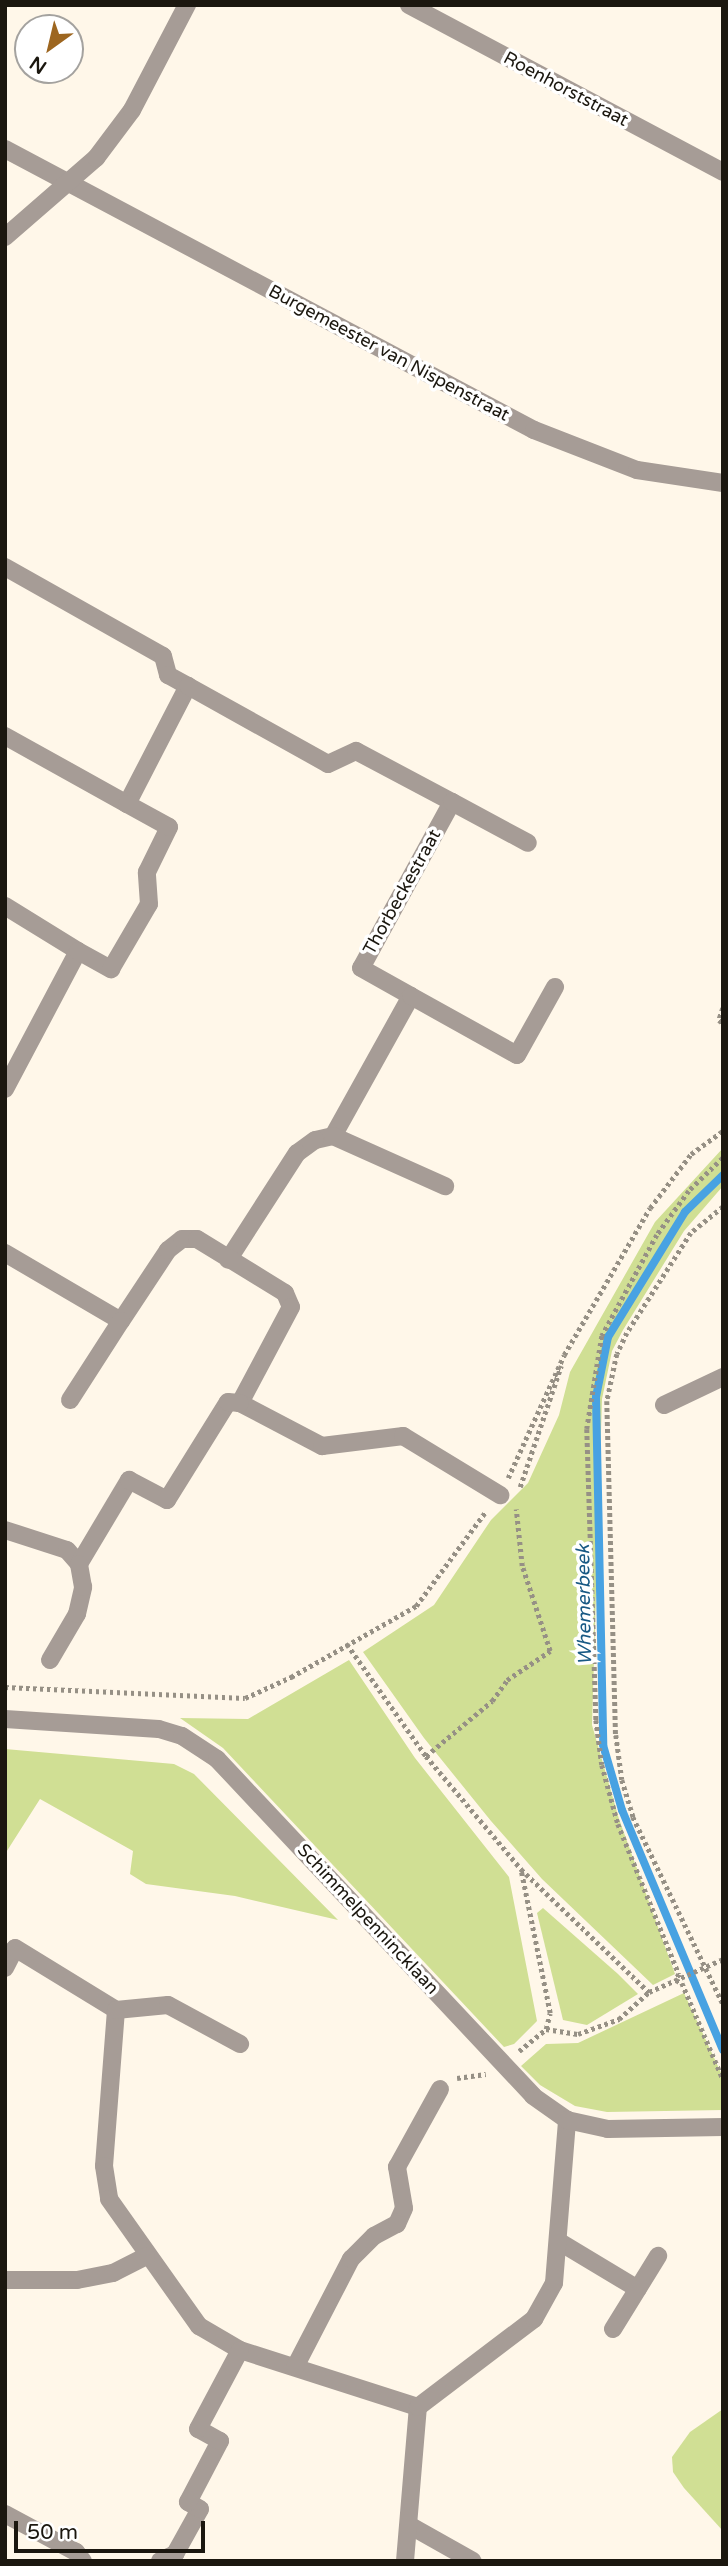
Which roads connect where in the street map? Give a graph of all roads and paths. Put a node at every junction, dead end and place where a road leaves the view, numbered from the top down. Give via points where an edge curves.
1 (187, 5) edge
2 (409, 5) edge
3 (5, 149) edge
4 (723, 172) edge
5 (71, 184) junction
6 (5, 237) edge
7 (723, 483) edge
8 (5, 568) edge
9 (188, 686) junction
10 (5, 736) edge
11 (452, 802) junction
12 (127, 804) junction
13 (528, 843) dead end
14 (5, 906) edge
15 (78, 951) junction
16 (555, 987) dead end
17 (411, 996) junction
18 (723, 1008) edge
19 (723, 1023) edge
20 (5, 1089) edge
21 (723, 1131) edge
22 (333, 1136) junction
23 (723, 1158) edge
24 (445, 1186) dead end
25 (723, 1207) edge
26 (5, 1253) edge
27 (228, 1260) junction
28 (121, 1321) junction
29 (564, 1355) junction
30 (723, 1377) edge
31 (71, 1399) dead end
32 (240, 1403) junction
33 (664, 1405) dead end
34 (500, 1495) junction
35 (5, 1531) edge
36 (79, 1564) junction
37 (346, 1644) junction
38 (50, 1660) dead end
39 (5, 1687) edge
40 (5, 1719) edge
41 (426, 1756) junction
42 (521, 1869) junction
43 (723, 1959) edge
44 (5, 1968) edge
45 (706, 1968) junction
46 (677, 1980) junction
47 (649, 1992) junction
48 (723, 2004) edge
49 (116, 2010) junction
50 (546, 2029) junction
51 (240, 2044) dead end
52 (503, 2064) junction
53 (723, 2079) edge
54 (440, 2089) joint
55 (568, 2120) junction
56 (723, 2127) edge
57 (558, 2241) junction
58 (146, 2256) junction
59 (658, 2256) dead end
60 (5, 2280) edge
61 (638, 2289) junction
62 (613, 2329) dead end
63 (240, 2350) junction
64 (295, 2367) junction
65 (418, 2407) junction
66 (5, 2514) edge
67 (409, 2525) junction
68 (83, 2561) edge
69 (160, 2561) edge
70 (405, 2561) edge
71 (472, 2561) edge

1 - 5 street via 132,110
2 - 4 street, Roenhorststraat
3 - 5 street, Burgemeester van Nispenstraat
5 - 6 street
5 - 7 street, Burgemeester van Nispenstraat via 534,430 637,470
8 - 9 street via 163,656 168,675
9 - 11 street via 328,764 356,751
9 - 12 street
10 - 12 street
11 - 13 street
11 - 17 street, Thorbeckestraat via 361,968
12 - 15 street via 169,827 147,872 149,904 111,969
14 - 15 street
15 - 20 street
16 - 17 street, Thorbeckestraat via 517,1055
17 - 22 street
18 - 19 path via 719,1020
21 - 29 path via 691,1154 650,1208
22 - 24 street
22 - 27 street via 315,1140 297,1153
23 - 46 path via 690,1191 657,1235 601,1336 587,1429 595,1706 602,1765 618,1824 679,1974
25 - 45 path via 691,1233 627,1333 617,1354 607,1401 616,1735 622,1780 633,1817
26 - 28 street
27 - 28 street via 197,1239 182,1239 168,1250
27 - 32 street via 285,1293 291,1307
28 - 31 street
29 - 34 path
29 - 41 path via 553,1402 525,1468 515,1527 522,1566 550,1651 507,1679 492,1701
30 - 33 street
32 - 34 street via 322,1446 403,1436
32 - 36 street via 228,1402 167,1500 129,1480
34 - 37 path via 416,1606
35 - 36 street via 67,1550
36 - 38 street via 83,1587 78,1614
37 - 39 path via 245,1698
37 - 41 path
40 - 52 street, Schimmelpennincklaan via 159,1729 182,1736 217,1759
41 - 42 path
42 - 47 path
42 - 50 path via 550,2013
43 - 45 path
44 - 49 street via 15,1948
45 - 46 path
45 - 48 path
46 - 47 path
46 - 53 path
47 - 50 path via 619,2019 578,2034
49 - 51 street via 168,2005
49 - 58 street via 104,2166 109,2199
50 - 52 path
52 - 54 path via 479,2077 452,2079
52 - 55 street, Schimmelpennincklaan via 533,2096
54 - 64 street via 397,2167 404,2208 397,2224 374,2236 351,2259
55 - 56 street, Schimmelpennincklaan via 608,2129
55 - 57 street
57 - 61 street
57 - 65 street via 554,2283 534,2319
58 - 60 street via 113,2273 78,2280
58 - 63 street via 199,2326
59 - 61 street
61 - 62 street
63 - 64 street
63 - 69 street via 198,2429 220,2441 188,2502 200,2509 175,2554
64 - 65 street
65 - 67 street
66 - 68 street via 76,2552
67 - 70 street
67 - 71 street

